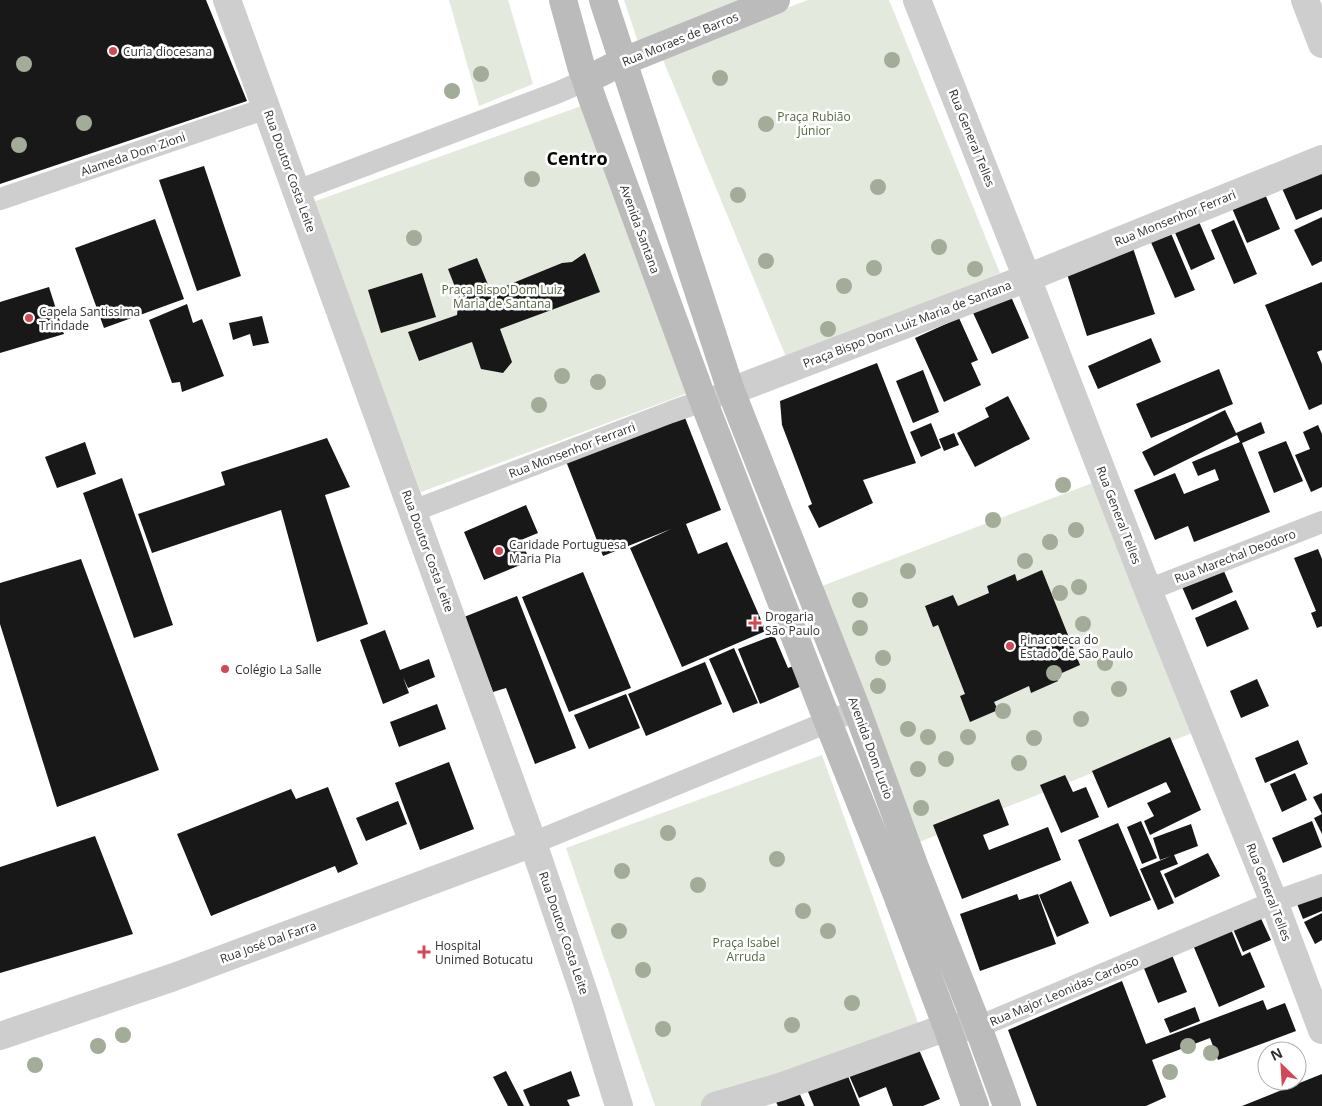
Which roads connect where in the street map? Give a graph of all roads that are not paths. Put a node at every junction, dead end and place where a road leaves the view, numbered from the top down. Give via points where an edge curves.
1 (228, 0) edge
2 (563, 0) edge
3 (603, 0) edge
4 (776, 0) edge
5 (917, 0) edge
6 (1305, 0) edge
7 (1322, 44) edge
8 (624, 61) junction
9 (586, 80) junction
10 (267, 108) junction
11 (1322, 159) edge
12 (297, 191) junction
13 (0, 199) edge
14 (1027, 278) junction
15 (731, 391) junction
16 (703, 400) junction
17 (413, 511) junction
18 (1322, 522) edge
19 (1148, 590) junction
20 (857, 710) junction
21 (828, 722) junction
22 (534, 843) junction
23 (1322, 885) edge
24 (1274, 902) junction
25 (947, 1027) junction
26 (978, 1028) junction
27 (1322, 1030) edge
28 (0, 1036) edge
29 (619, 1106) edge
30 (714, 1106) edge
31 (975, 1106) edge
32 (1007, 1106) edge

1 - 10 street, Rua Doutor Costa Leite
2 - 9 main road, Avenida Santana
3 - 8 main road
4 - 8 main road, Rua Moraes de Barros
5 - 14 street, Rua General Telles
6 - 7 street
8 - 9 main road, Rua Moraes de Barros
8 - 15 main road
9 - 12 street
9 - 16 main road, Avenida Santana
10 - 12 street, Rua Doutor Costa Leite
10 - 13 street, Alameda Dom Zioni
11 - 14 street, Rua Monsenhor Ferrari
12 - 17 street, Rua Doutor Costa Leite
14 - 15 street, Praça Bispo Dom Luiz Maria de Santana
14 - 19 street, Rua General Telles
15 - 16 street, Rua Monsenhor Ferrarri
15 - 20 main road, Avenida Dom Lucio
16 - 17 street, Rua Monsenhor Ferrarri
16 - 21 main road
17 - 22 street, Rua Doutor Costa Leite
18 - 19 street, Rua Marechal Deodoro
19 - 24 street, Rua General Telles
20 - 21 street
20 - 26 main road, Avenida Dom Lucio
21 - 22 street
21 - 25 main road
22 - 28 street, Rua José Dal Farra via 174,977
22 - 29 street, Rua Doutor Costa Leite
23 - 24 street, Rua Major Leonidas Cardoso
24 - 26 street, Rua Major Leonidas Cardoso
24 - 27 street, Rua General Telles
25 - 26 street, Rua Major Leonidas Cardoso
25 - 30 street, Rua Major Leonidas Cardoso via 780,1087
25 - 31 main road
26 - 32 main road, Avenida Dom Lucio

